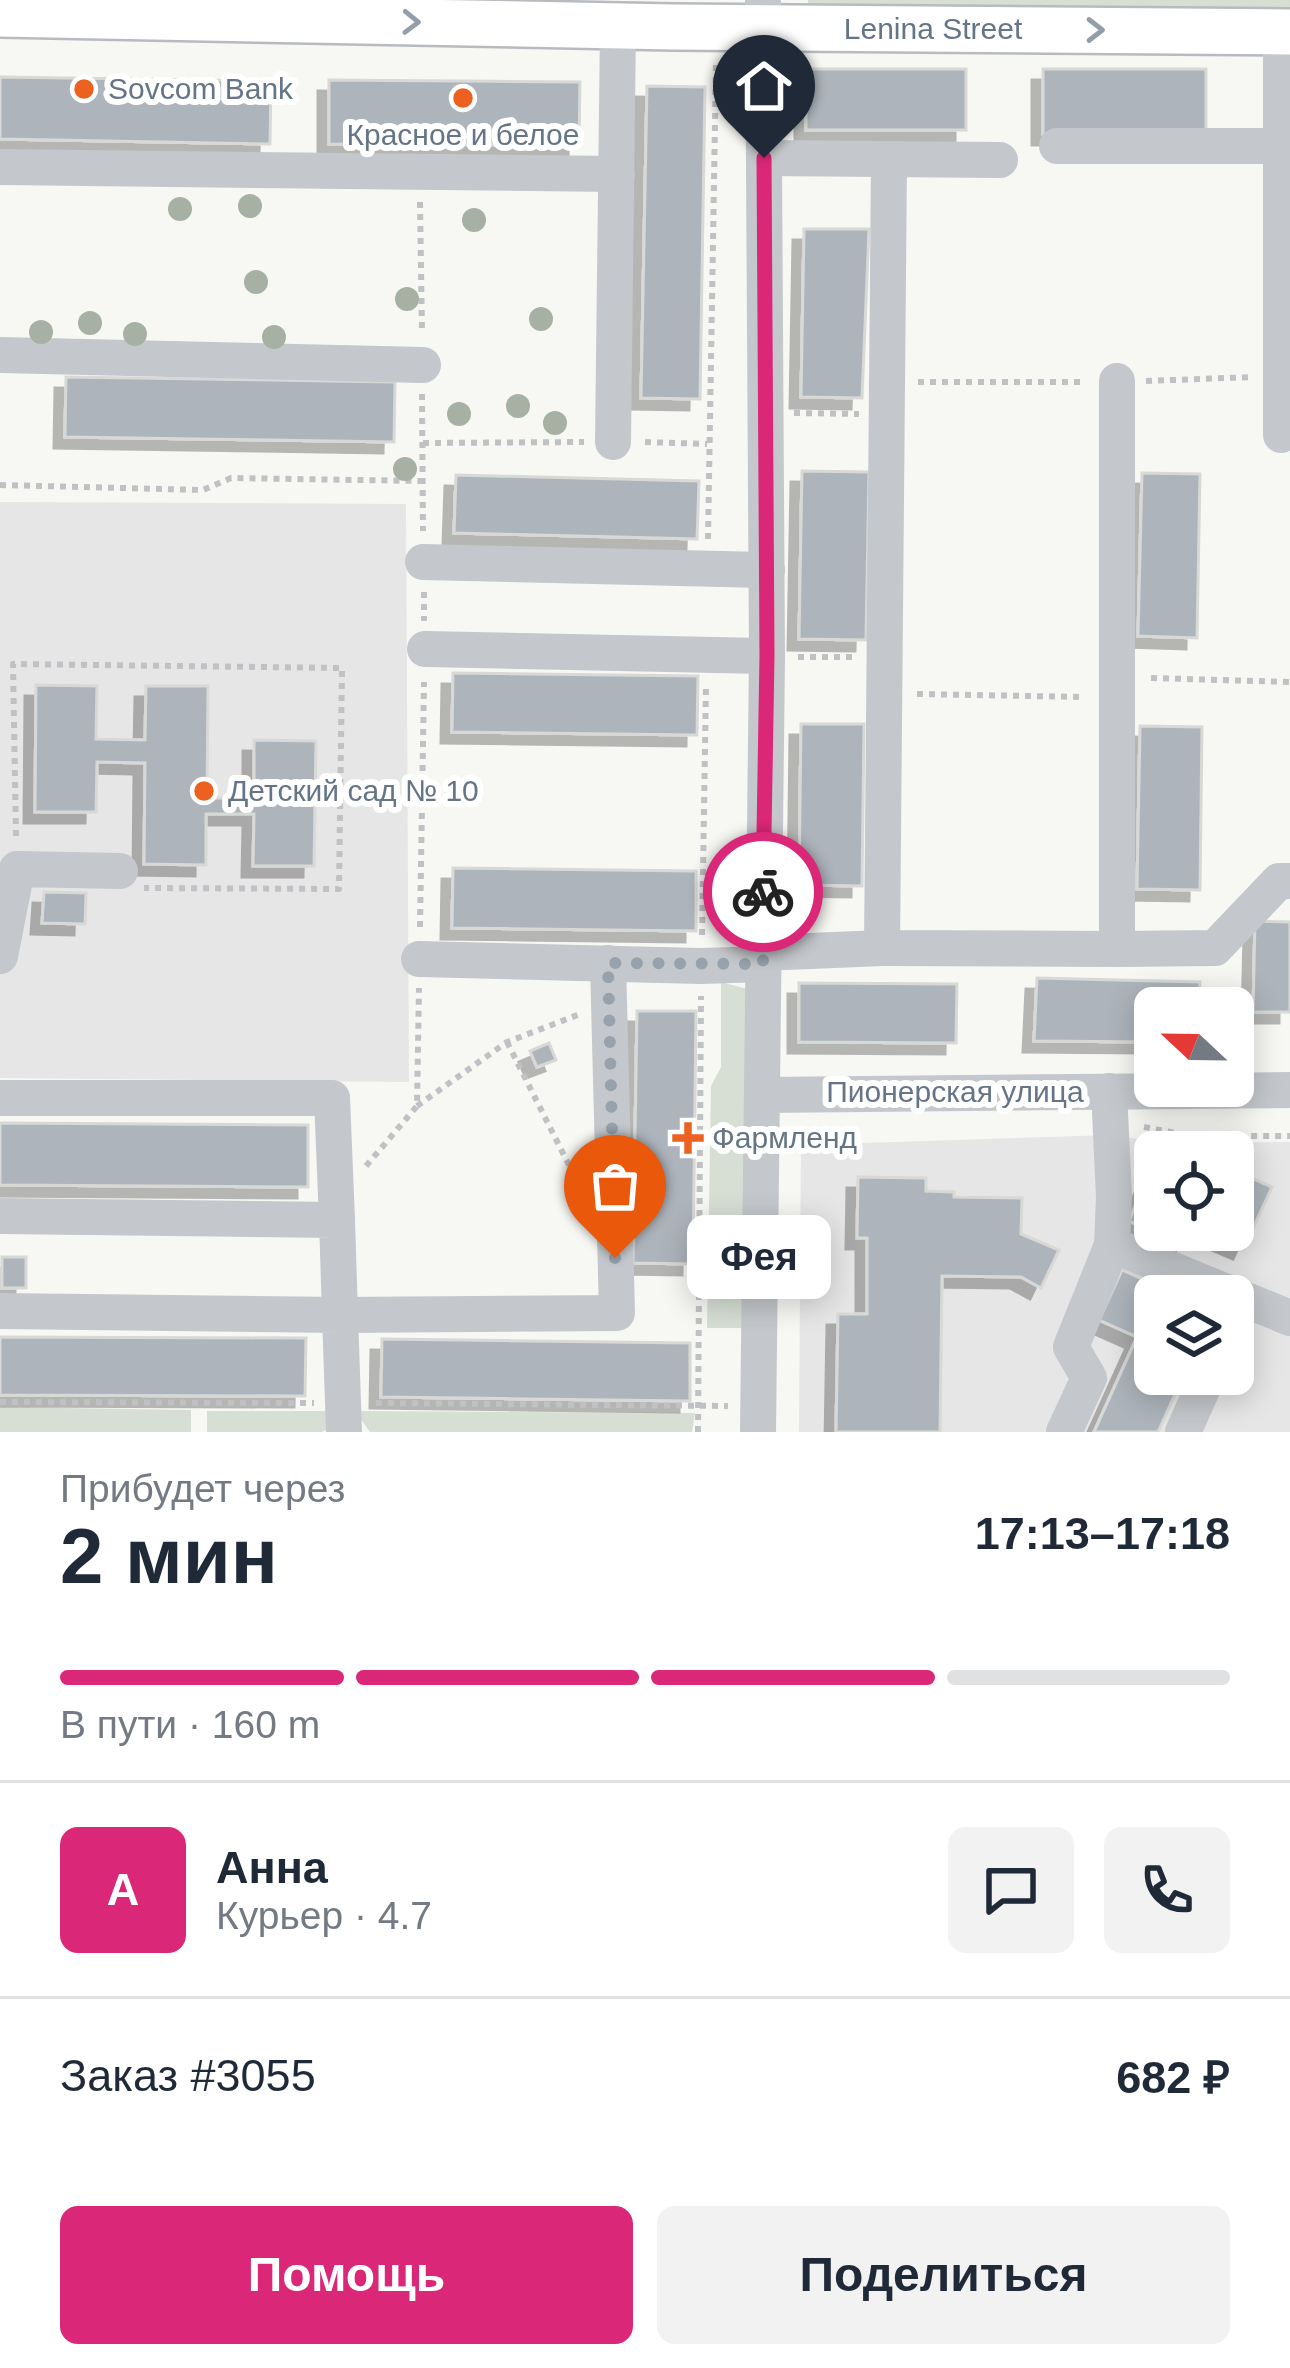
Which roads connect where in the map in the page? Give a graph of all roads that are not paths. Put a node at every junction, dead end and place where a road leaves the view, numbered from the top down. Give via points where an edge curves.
1 (0, 14) edge
2 (763, 14) edge
3 (618, 26) junction
4 (1286, 32) edge
5 (1057, 146) dead end
6 (1281, 146) junction
7 (764, 158) junction
8 (889, 160) junction
9 (1000, 160) dead end
10 (0, 167) edge
11 (616, 174) junction
12 (0, 355) edge
13 (422, 365) road end
14 (1117, 382) dead end
15 (1281, 435) dead end
16 (613, 442) road end
17 (423, 562) road end
18 (767, 570) junction
19 (425, 649) road end
20 (778, 657) junction
21 (120, 871) road end
22 (1290, 881) edge
23 (882, 947) junction
24 (1117, 949) junction
25 (0, 956) edge
26 (762, 958) junction
27 (419, 959) road end
28 (608, 963) junction
29 (1290, 1090) edge
30 (1109, 1091) junction
31 (764, 1095) junction
32 (0, 1098) edge
33 (337, 1210) junction
34 (0, 1216) edge
35 (1112, 1245) junction
36 (1169, 1275) edge
37 (0, 1311) edge
38 (1254, 1313) edge
39 (340, 1315) junction
40 (1290, 1318) edge
41 (1200, 1395) edge
42 (345, 1417) edge
43 (758, 1418) edge
44 (1064, 1432) edge
45 (1183, 1432) edge

1 -> 3 main road, Lenina Street
2 - 3 main road, Lenina Street
2 -> 4 main road, Lenina Street
2 - 7 street
3 - 11 street
4 - 6 street
5 - 6 street
6 - 15 street
7 - 8 street
7 - 18 street
8 - 9 street
8 - 23 street
10 - 11 street
11 - 16 street
12 - 13 street
14 - 24 street
17 - 18 street
18 - 20 street
19 - 20 street
20 - 26 street
21 - 25 street via 17,869
22 - 24 street via 1279,881 1215,948
23 - 24 street
23 - 26 street
26 - 28 street via 701,966
26 - 31 street
27 - 28 street
28 - 39 street via 616,1313
29 - 30 street, Пионерская улица
30 - 31 street, Пионерская улица
30 - 35 street
31 - 43 street
32 - 33 street via 332,1099
33 - 34 street
33 - 39 street
35 - 36 street
35 - 44 street via 1071,1347 1089,1378
37 - 39 street
38 - 40 street
39 - 42 street
41 - 45 street

